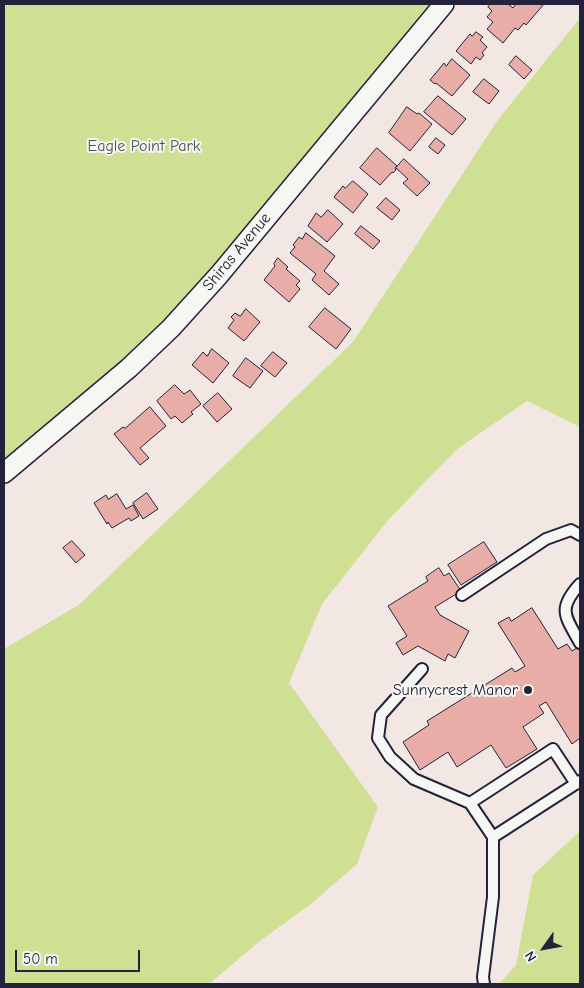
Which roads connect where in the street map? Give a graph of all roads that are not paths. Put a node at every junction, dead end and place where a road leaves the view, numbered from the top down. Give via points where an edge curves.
1 (444, 4) edge
2 (4, 473) edge
3 (580, 535) edge
4 (580, 584) edge
5 (462, 596) dead end
6 (580, 643) edge
7 (422, 669) dead end
8 (578, 782) edge
9 (470, 803) junction
10 (493, 837) junction
11 (484, 984) edge

1 - 2 street, Shiras Avenue via 219,275 171,328 129,368
3 - 5 lane via 571,530 546,539
4 - 6 lane via 568,597 565,607
7 - 9 lane via 381,715 378,738 390,757 414,778
8 - 9 lane via 553,749
8 - 10 lane
9 - 10 lane
10 - 11 lane via 494,897

